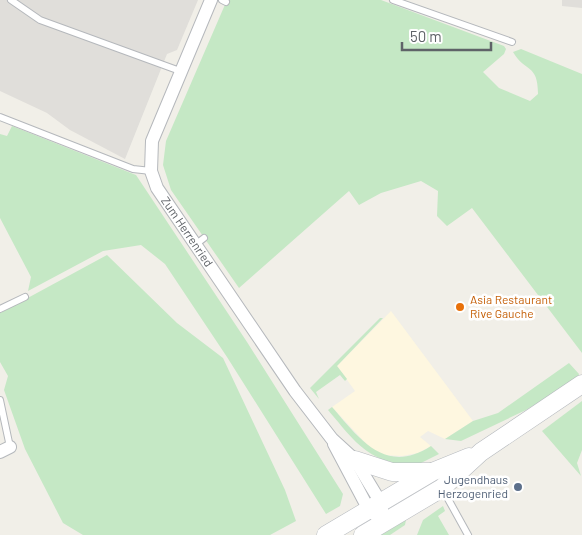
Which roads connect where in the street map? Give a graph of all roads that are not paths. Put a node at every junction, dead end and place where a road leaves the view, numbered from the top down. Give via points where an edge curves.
1 (11, 0) edge
2 (211, 0) edge
3 (393, 0) edge
4 (20, 3) edge
5 (512, 42) dead end
6 (180, 71) junction
7 (0, 117) edge
8 (151, 171) junction
9 (25, 297) dead end
10 (0, 309) edge
11 (582, 384) edge
12 (0, 400) edge
13 (332, 439) junction
14 (5, 449) edge
15 (481, 452) junction
16 (355, 460) junction
17 (432, 472) junction
18 (442, 488) junction
19 (375, 506) junction
20 (384, 523) junction
21 (326, 535) edge
22 (363, 535) edge
23 (468, 535) edge

1 - 4 lane
2 - 6 street, Zum Herrenried
3 - 5 lane
4 - 6 lane via 40,20
6 - 8 street, Zum Herrenried via 152,141
7 - 8 lane via 133,169
8 - 13 street, Zum Herrenried via 157,188 200,242 295,391
9 - 10 lane
11 - 15 street
12 - 14 lane
13 - 16 street, Zum Herrenried
13 - 19 street, Zum Herrenried
15 - 17 street
15 - 18 street
16 - 17 street via 392,472
16 - 19 street, Zum Herrenried
17 - 18 lane
17 - 19 street
18 - 20 street
18 - 23 lane
19 - 20 street, Zum Herrenried
19 - 21 street
20 - 22 street

